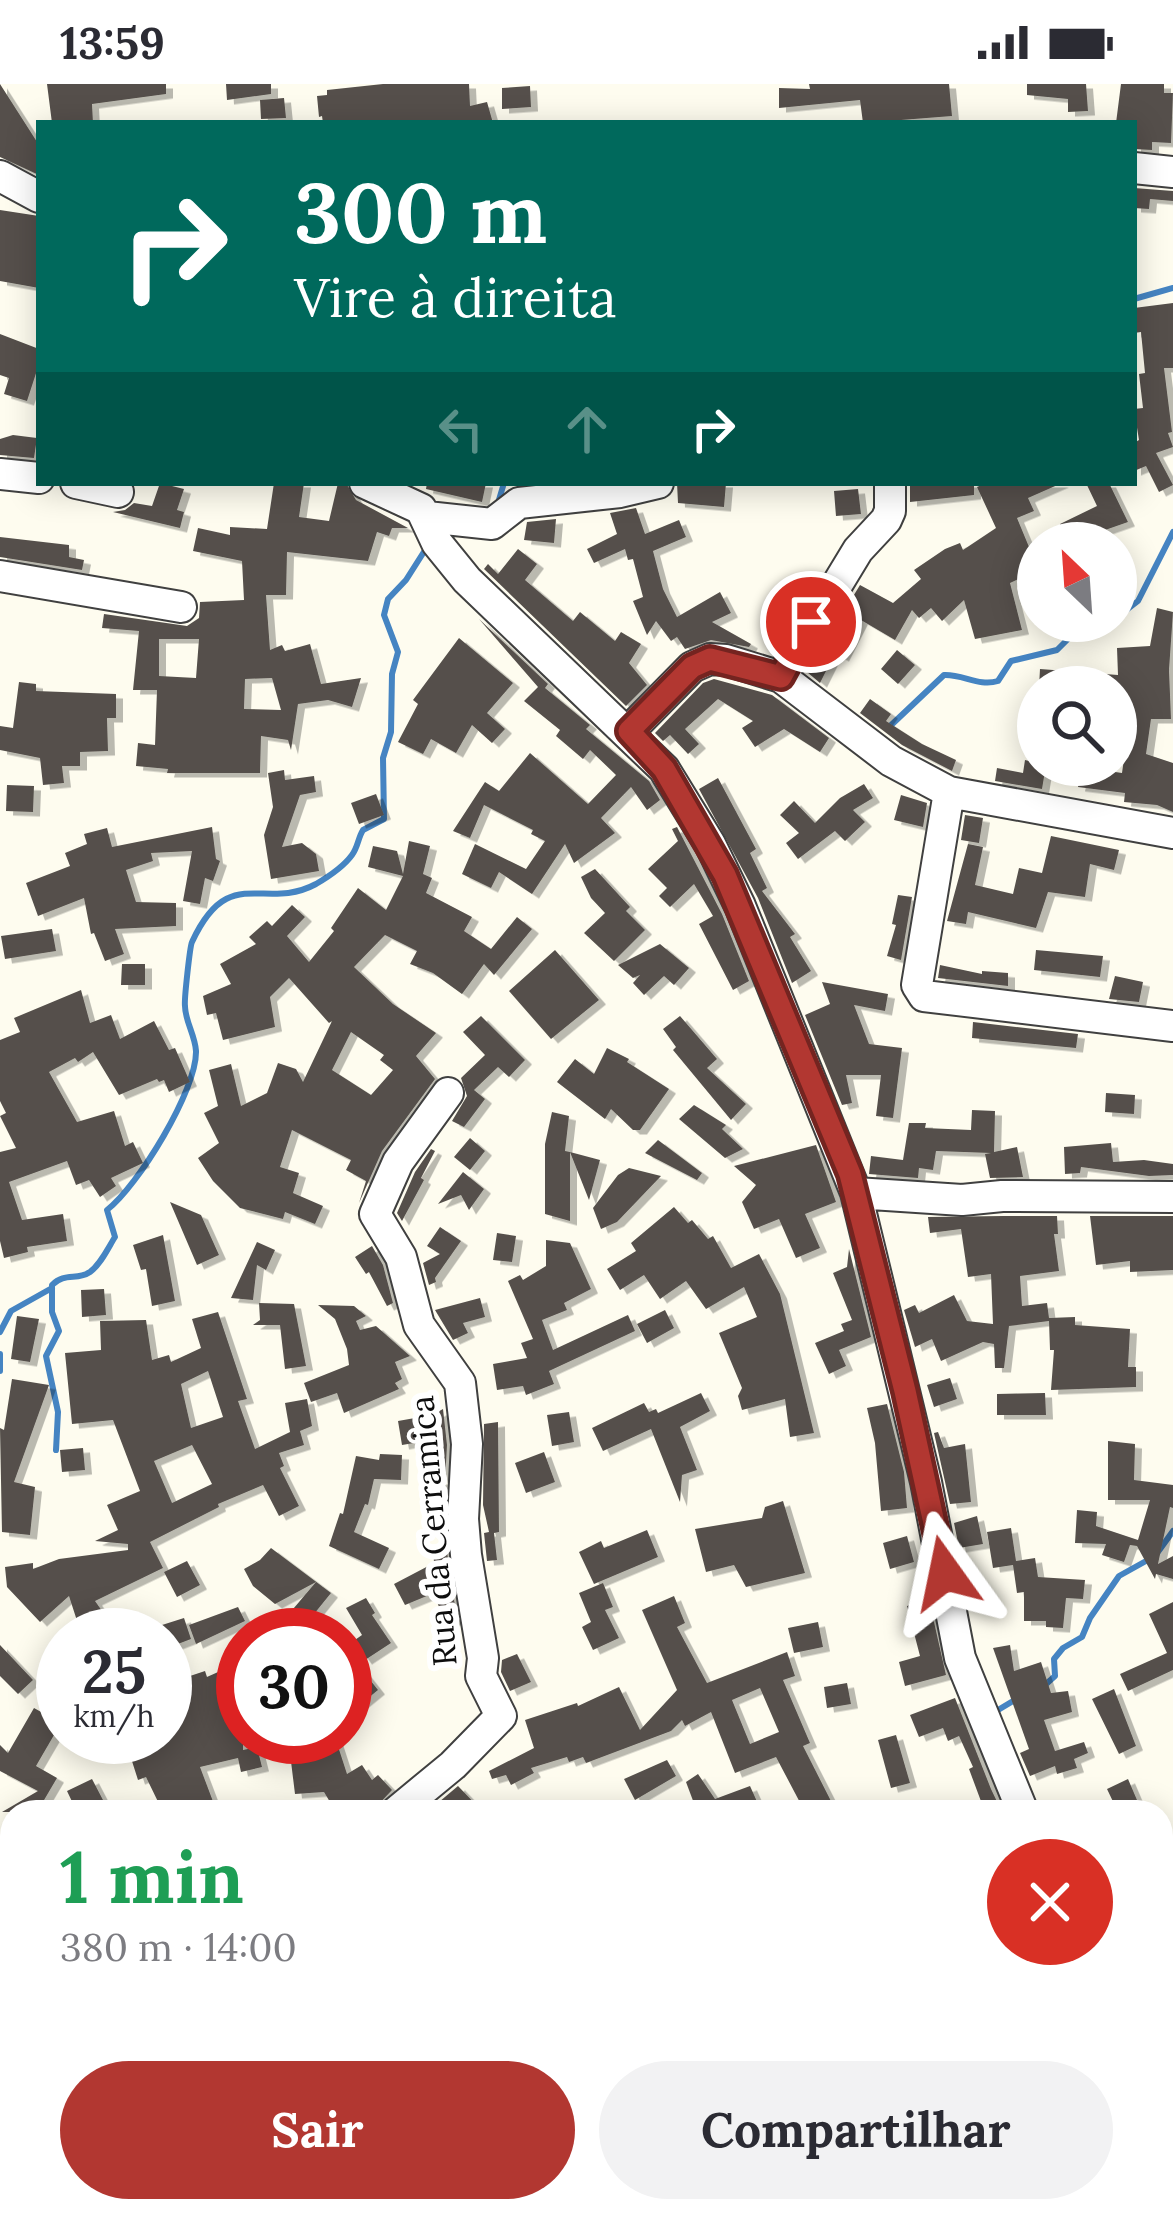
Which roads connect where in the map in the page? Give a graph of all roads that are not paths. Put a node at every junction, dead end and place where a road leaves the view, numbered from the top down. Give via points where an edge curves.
1 (1137, 168) edge
2 (1173, 172) edge
3 (0, 176) edge
4 (36, 195) edge
5 (0, 474) edge
6 (36, 478) edge
7 (90, 486) edge
8 (372, 486) edge
9 (645, 486) edge
10 (890, 486) edge
11 (118, 492) dead end
12 (428, 518) junction
13 (0, 576) edge
14 (181, 608) dead end
15 (781, 677) junction
16 (629, 731) junction
17 (949, 792) junction
18 (1173, 833) edge
19 (1173, 1026) edge
20 (448, 1094) dead end
21 (856, 1193) junction
22 (1173, 1197) edge
23 (411, 1800) edge
24 (1018, 1800) edge

1 - 2 street
3 - 4 street
5 - 6 street
7 - 11 street
8 - 12 street
9 - 12 street via 519,503 492,524
10 - 15 street via 886,520 858,550
12 - 16 street via 436,543 467,580
13 - 14 street
15 - 16 street via 710,659
15 - 17 street via 892,761
16 - 21 street via 664,769 730,885
17 - 18 street
17 - 19 street via 917,985 924,996
20 - 23 street, Rua da Cerramica via 398,1162 375,1214 401,1257 419,1325 460,1384 466,1555 482,1676 501,1716
21 - 22 street
21 - 24 street via 960,1658

